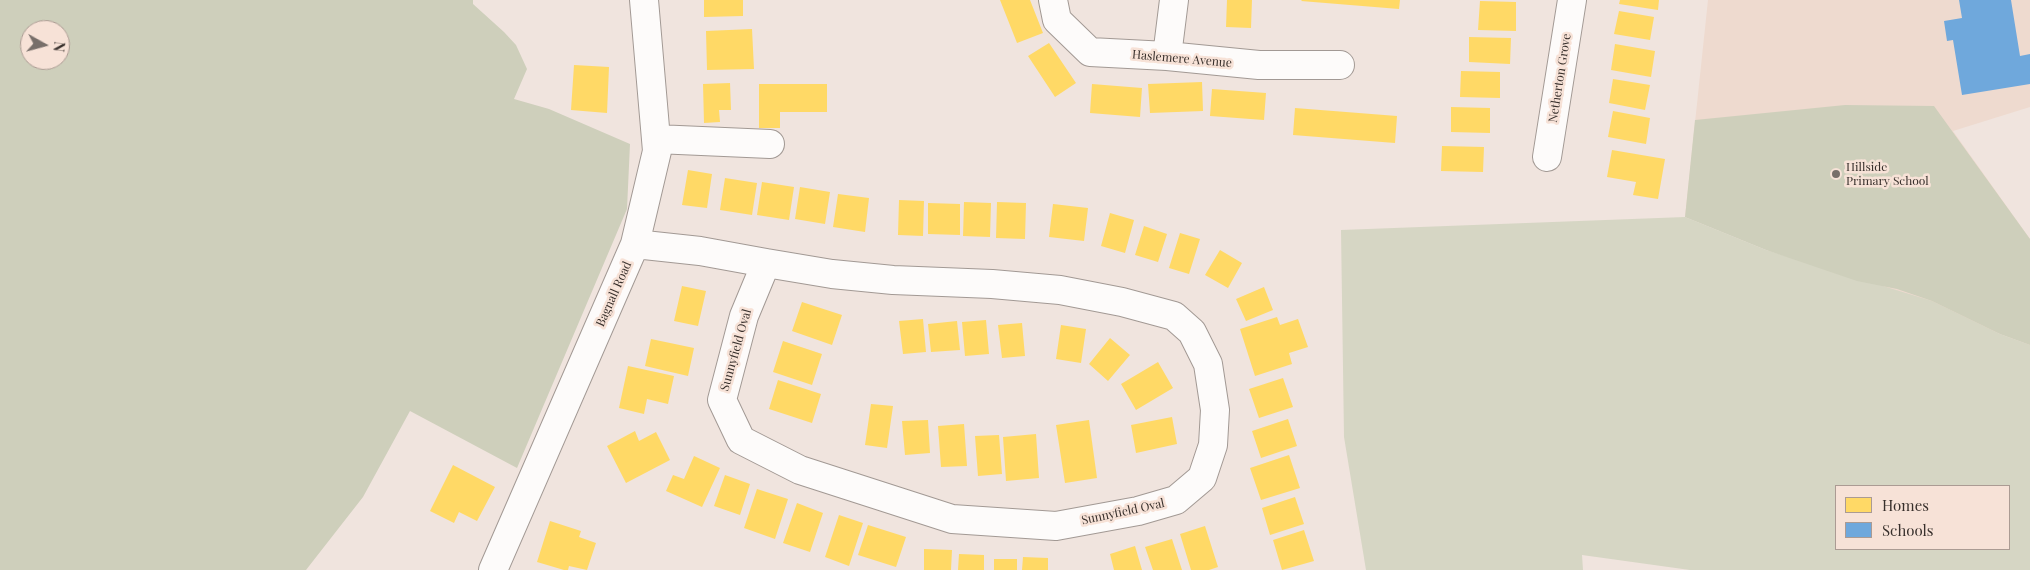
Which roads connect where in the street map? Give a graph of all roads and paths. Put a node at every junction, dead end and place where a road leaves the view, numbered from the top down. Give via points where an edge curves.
1 (644, 0) edge
2 (1053, 0) edge
3 (1174, 0) edge
4 (1572, 0) edge
5 (1167, 56) junction
6 (1340, 65) dead end
7 (656, 138) junction
8 (770, 144) dead end
9 (1547, 157) dead end
10 (635, 244) junction
11 (766, 262) junction
12 (493, 570) edge

1 - 7 street, Bagnall Road
2 - 5 street, Haslemere Avenue via 1057,20 1090,52
3 - 5 street
4 - 9 street, Netherton Grove
5 - 6 street, Haslemere Avenue via 1259,65
7 - 8 street
7 - 10 street, Bagnall Road via 657,151
10 - 11 street, Sunnyfield Oval
10 - 12 street, Bagnall Road
11 - 11 street, Sunnyfield Oval via 744,316 722,400 741,440 800,470 952,519 1056,526 1138,511 1176,500 1202,478 1213,445 1215,410 1208,364 1192,332 1174,316 1060,290 893,280 832,274

